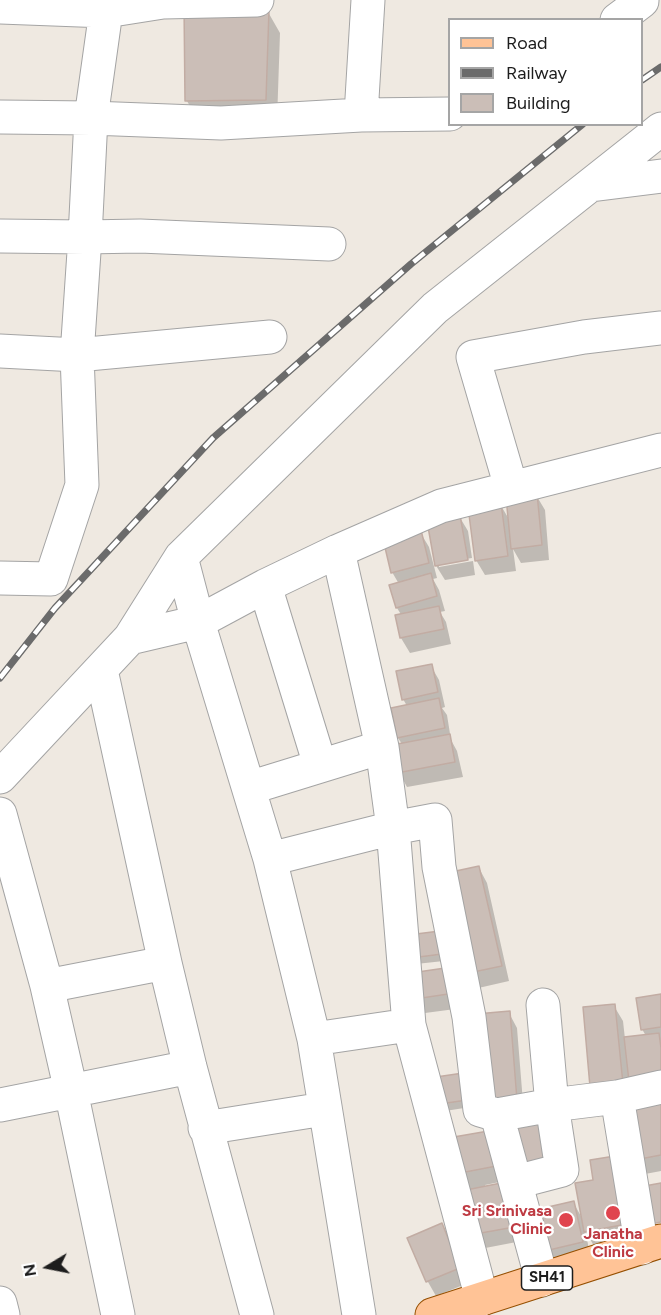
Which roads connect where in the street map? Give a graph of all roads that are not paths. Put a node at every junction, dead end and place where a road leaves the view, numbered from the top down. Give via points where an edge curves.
1 (257, 0) edge
2 (368, 0) edge
3 (642, 0) edge
4 (106, 6) edge
5 (0, 7) edge
6 (620, 18) edge
7 (448, 114) edge
8 (361, 116) junction
9 (0, 117) edge
10 (91, 118) junction
11 (661, 129) edge
12 (661, 176) edge
13 (591, 185) junction
14 (0, 236) edge
15 (85, 237) junction
16 (329, 244) dead end
17 (661, 328) edge
18 (270, 337) dead end
19 (0, 351) edge
20 (77, 355) junction
21 (661, 450) edge
22 (511, 487) junction
23 (338, 551) junction
24 (181, 557) junction
25 (0, 579) edge
26 (265, 586) junction
27 (198, 622) junction
28 (130, 638) junction
29 (101, 670) junction
30 (382, 747) junction
31 (320, 765) junction
32 (0, 777) edge
33 (249, 788) junction
34 (0, 814) edge
35 (393, 828) junction
36 (270, 859) junction
37 (439, 867) junction
38 (396, 875) junction
39 (165, 963) junction
40 (47, 986) junction
41 (543, 1005) dead end
42 (409, 1025) junction
43 (314, 1039) junction
44 (190, 1067) junction
45 (661, 1087) edge
46 (71, 1091) junction
47 (617, 1097) junction
48 (0, 1105) edge
49 (552, 1105) junction
50 (324, 1109) junction
51 (497, 1115) junction
52 (206, 1128) junction
53 (516, 1182) junction
54 (652, 1245) edge
55 (542, 1280) junction
56 (482, 1299) junction
57 (0, 1303) edge
58 (3, 1315) edge
59 (118, 1315) edge
60 (257, 1315) edge
61 (359, 1315) edge
62 (432, 1315) edge

1 - 4 street
2 - 8 street
3 - 6 street
4 - 5 street
4 - 10 street
7 - 8 street
8 - 10 street via 221,123
9 - 10 street
10 - 15 street
11 - 13 street
12 - 13 street
13 - 24 street via 435,308
14 - 15 street
15 - 16 street
15 - 20 street
17 - 22 street via 473,357
18 - 20 street
19 - 20 street
20 - 25 street via 82,485 51,579
21 - 22 street
22 - 23 street via 441,506
23 - 26 street
23 - 30 street
24 - 27 street
24 - 28 street
26 - 27 street
26 - 31 street
27 - 28 street
27 - 33 street
28 - 29 street
29 - 32 street
29 - 39 street
30 - 31 street
30 - 35 street
31 - 33 street
33 - 36 street
34 - 40 street
35 - 36 street
35 - 37 street via 435,820
35 - 38 street
36 - 43 street
37 - 38 street
37 - 51 street via 469,1017 480,1110
38 - 42 street
39 - 40 street
39 - 44 street
40 - 46 street
41 - 49 street
42 - 43 street
42 - 56 street
43 - 50 street
44 - 46 street
44 - 52 street
45 - 47 street
46 - 48 street
46 - 59 street
47 - 49 street
47 - 54 street
49 - 51 street
49 - 53 street via 562,1170
50 - 52 street
50 - 61 street
51 - 53 street
52 - 60 street
53 - 55 street
54 - 55 main road, SH41
55 - 56 main road, SH41
56 - 62 main road, SH41
57 - 58 street

